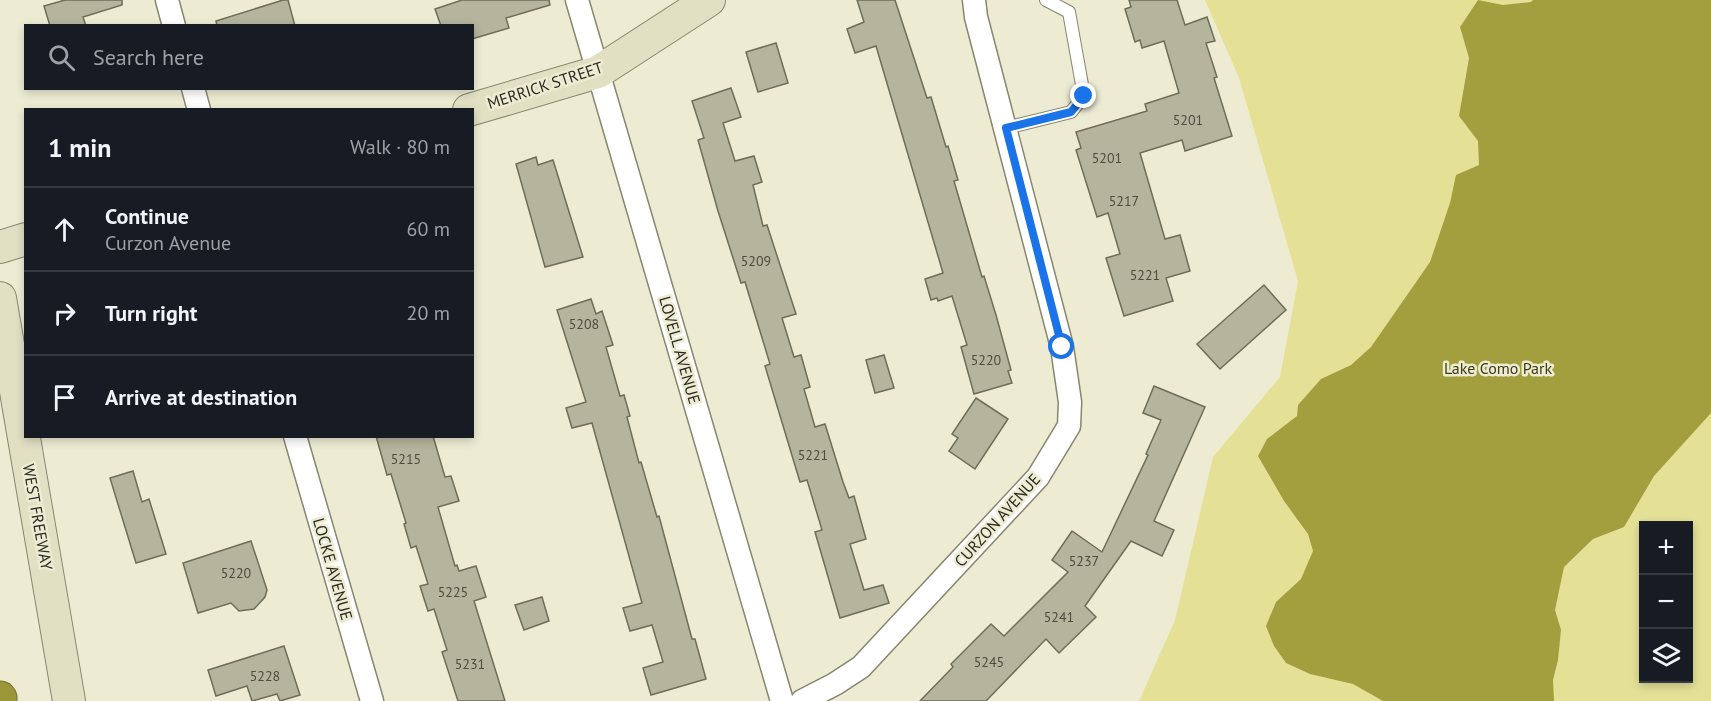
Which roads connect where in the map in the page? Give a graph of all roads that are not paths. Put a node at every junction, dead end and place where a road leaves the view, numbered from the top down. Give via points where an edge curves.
1 (167, 0) edge
2 (577, 0) edge
3 (709, 0) edge
4 (974, 0) edge
5 (1046, 0) edge
6 (173, 24) edge
7 (598, 72) junction
8 (194, 90) edge
9 (198, 108) edge
10 (474, 109) edge
11 (1006, 128) junction
12 (24, 240) edge
13 (0, 247) edge
14 (0, 298) edge
15 (296, 438) edge
16 (69, 701) edge
17 (372, 701) edge
18 (782, 701) edge
19 (802, 701) edge

1 - 6 street
2 - 7 street, LOVELL AVENUE
3 - 7 main road, MERRICK STREET
4 - 11 street, CURZON AVENUE
5 - 11 lane via 1069,12 1084,96 1071,112
7 - 10 main road, MERRICK STREET
7 - 18 street, LOVELL AVENUE
8 - 9 street
11 - 19 street, CURZON AVENUE via 1062,347 1070,402 1069,426 1038,477 861,667
12 - 13 main road
14 - 16 main road, WEST FREEWAY
15 - 17 street, LOCKE AVENUE

